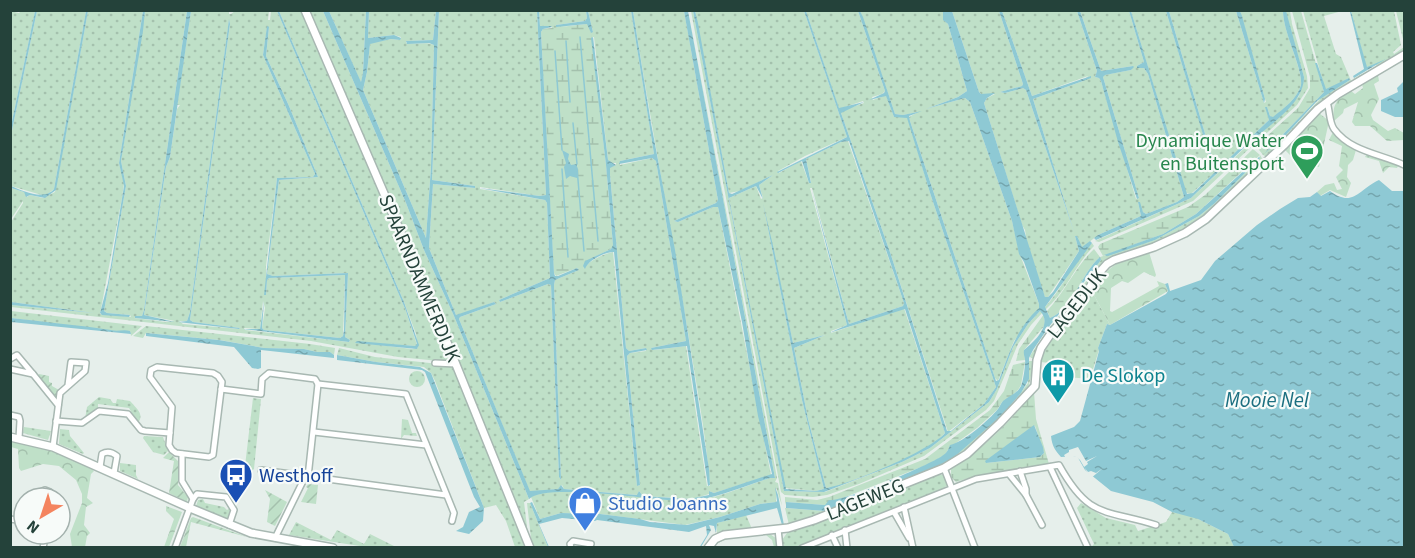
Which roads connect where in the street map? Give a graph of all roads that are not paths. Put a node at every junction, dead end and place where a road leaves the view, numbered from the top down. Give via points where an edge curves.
1 (305, 10) edge
2 (1404, 55) edge
3 (1327, 102) junction
4 (1404, 165) edge
5 (10, 359) edge
6 (435, 363) dead end
7 (456, 364) junction
8 (10, 369) edge
9 (33, 374) junction
10 (318, 384) junction
11 (68, 385) junction
12 (1035, 386) joint
13 (221, 389) junction
14 (58, 405) junction
15 (10, 415) edge
16 (56, 421) junction
17 (314, 432) junction
18 (170, 433) junction
19 (10, 437) edge
20 (19, 438) junction
21 (426, 445) junction
22 (53, 447) junction
23 (182, 454) junction
24 (100, 467) junction
25 (1050, 467) junction
26 (944, 468) junction
27 (261, 470) dead end
28 (1020, 471) junction
29 (114, 473) junction
30 (1009, 474) junction
31 (307, 477) junction
32 (952, 489) junction
33 (446, 495) junction
34 (1026, 495) junction
35 (193, 499) junction
36 (904, 507) junction
37 (190, 508) junction
38 (894, 512) junction
39 (452, 521) dead end
40 (229, 525) junction
41 (1042, 525) dead end
42 (1156, 525) dead end
43 (778, 530) junction
44 (845, 530) junction
45 (832, 535) junction
46 (276, 538) junction
47 (910, 539) junction
48 (591, 544) dead end
49 (310, 546) edge
50 (175, 548) edge
51 (333, 548) edge
52 (530, 548) edge
53 (572, 548) edge
54 (708, 548) edge
55 (780, 548) edge
56 (802, 548) edge
57 (837, 548) edge
58 (847, 548) edge
59 (913, 548) edge
60 (975, 548) edge
61 (1088, 548) edge

1 - 7 street, SPAARNDAMMERDIJK
2 - 3 street, LAGEDIJK
3 - 4 street via 1334,129 1347,141
3 - 12 street, LAGEDIJK via 1206,219 1154,247 1107,264 1082,301 1041,348
5 - 9 street via 17,355
6 - 7 street
7 - 52 street, SPAARNDAMMERDIJK
8 - 9 street
9 - 14 street
10 - 13 street via 315,379 269,374 262,379 261,394
10 - 17 street
10 - 21 street via 406,394
11 - 11 street via 71,362 86,363 85,371
11 - 14 street via 60,393
12 - 26 street, LAGEWEG via 967,454
13 - 18 street via 222,382 213,373 158,367 151,370 151,379 172,407
13 - 23 street via 213,455
14 - 16 street
15 - 20 street via 19,417
16 - 18 street via 82,423 99,411 128,414 141,430
16 - 22 street
17 - 21 street
17 - 31 street
18 - 23 street via 169,445
19 - 20 street
20 - 22 street
21 - 33 street
22 - 24 street
23 - 35 street via 182,482
24 - 29 street
24 - 29 street via 102,454 113,453 117,456
25 - 28 street
25 - 42 street via 1059,465 1072,486 1093,507
25 - 61 street
26 - 32 street
26 - 43 street, LAGEWEG via 814,520
27 - 31 street
28 - 30 street
28 - 34 street
29 - 37 street
30 - 32 street via 976,479
30 - 34 street
31 - 33 street
31 - 46 street
32 - 36 street
32 - 60 street
33 - 39 street
34 - 41 street
35 - 37 street
35 - 40 street via 197,494 226,497 234,510
36 - 38 street
36 - 47 street
37 - 40 street
37 - 50 street
38 - 44 street
38 - 47 street
40 - 46 street
43 - 54 street, LAGEWEG via 724,535
43 - 55 street
44 - 45 street
44 - 58 street
45 - 56 street
45 - 57 street
46 - 49 street
47 - 59 street
48 - 53 street via 573,541
49 - 51 street

